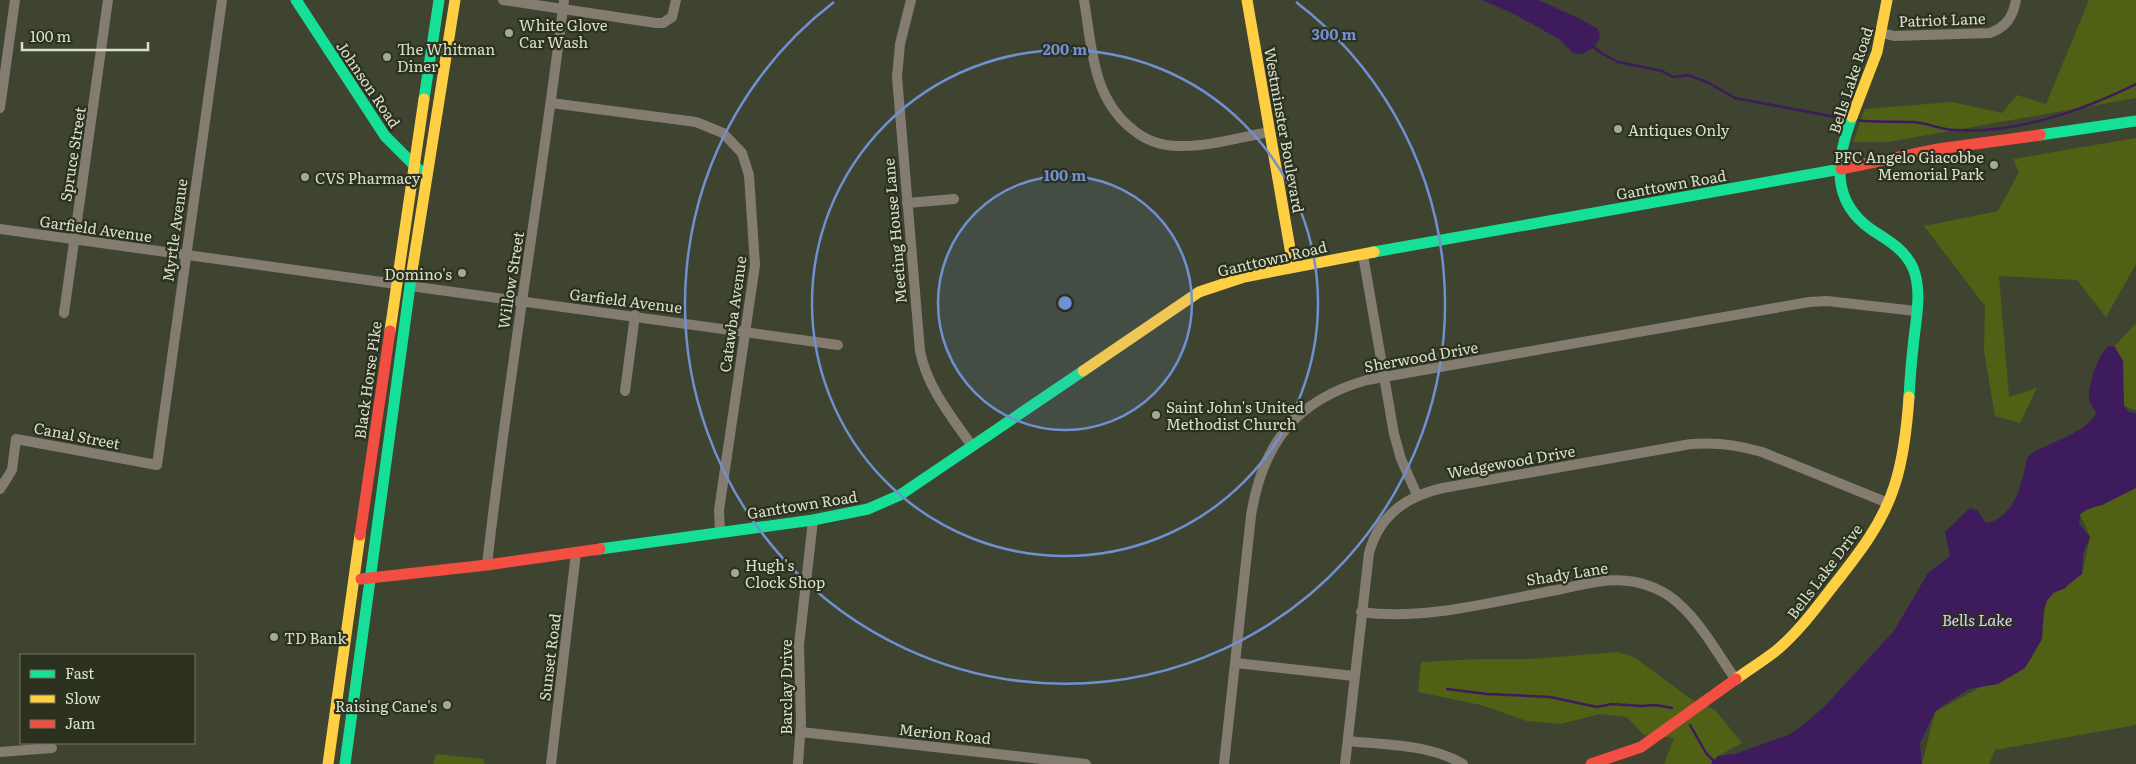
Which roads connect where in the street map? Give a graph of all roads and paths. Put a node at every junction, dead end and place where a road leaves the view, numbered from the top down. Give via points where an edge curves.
1 (15, 0) edge
2 (108, 0) edge
3 (222, 0) edge
4 (296, 0) edge
5 (439, 0) edge
6 (455, 0) edge
7 (503, 0) edge
8 (676, 0) edge
9 (911, 0) edge
10 (1084, 0) edge
11 (1247, 0) edge
12 (1887, 0) edge
13 (2016, 0) edge
14 (563, 5) edge
15 (1882, 33) junction
16 (551, 103) junction
17 (0, 108) edge
18 (2136, 121) edge
19 (1270, 132) junction
20 (413, 166) junction
21 (1840, 169) junction
22 (426, 175) junction
23 (954, 199) dead end
24 (907, 203) junction
25 (0, 229) edge
26 (74, 239) junction
27 (1362, 255) junction
28 (186, 256) junction
29 (1293, 266) junction
30 (396, 284) junction
31 (410, 286) junction
32 (522, 302) junction
33 (1916, 311) junction
34 (64, 313) dead end
35 (634, 315) junction
36 (746, 331) junction
37 (838, 345) dead end
38 (1384, 377) junction
39 (625, 391) dead end
40 (972, 446) junction
41 (157, 465) joint
42 (0, 489) edge
43 (1417, 495) junction
44 (1888, 503) junction
45 (813, 520) junction
46 (720, 532) junction
47 (576, 553) junction
48 (487, 565) junction
49 (370, 577) junction
50 (354, 579) junction
51 (1362, 612) junction
52 (1236, 663) junction
53 (1354, 676) junction
54 (1736, 680) junction
55 (801, 732) junction
56 (1348, 741) junction
57 (52, 748) dead end
58 (0, 752) edge
59 (328, 764) edge
60 (345, 764) edge
61 (551, 764) edge
62 (798, 764) edge
63 (1086, 764) edge
64 (1224, 764) edge
65 (1346, 764) edge
66 (1463, 764) edge
67 (1591, 764) edge

1 - 17 street
2 - 26 street, Spruce Street
3 - 28 street, Myrtle Avenue
4 - 20 main road, Johnson Road via 385,136
5 - 20 main road, Black Horse Pike
6 - 22 main road, Black Horse Pike
7 - 14 street
8 - 14 street via 674,12 668,20 656,23
9 - 24 street, Meeting House Lane via 897,69
10 - 19 street via 1103,93 1112,110 1135,131 1159,143 1179,146
11 - 19 main road, Westminster Boulevard
12 - 15 main road, Bells Lake Road
13 - 15 street, Patriot Lane via 2009,20 2002,28 1990,33 1894,36
14 - 16 street, Willow Street
15 - 21 main road, Bells Lake Road via 1850,127
16 - 32 street, Willow Street
16 - 36 street, Catawba Avenue via 696,122 723,133 735,144 742,153 749,174 756,253
18 - 21 main road, Ganttown Road via 1938,149
19 - 29 main road, Westminster Boulevard
20 - 22 main road, Johnson Road
20 - 30 main road, Black Horse Pike
21 - 27 main road, Ganttown Road
21 - 33 main road, Bells Lake Drive via 1842,193 1850,212 1893,243 1910,261 1916,280
22 - 31 main road, Black Horse Pike
23 - 24 street
24 - 40 street, Meeting House Lane via 919,344 924,368 934,390
25 - 26 street, Garfield Avenue
26 - 28 street, Garfield Avenue
26 - 34 street, Spruce Street
27 - 29 main road, Ganttown Road
27 - 38 street
28 - 30 street, Garfield Avenue
28 - 41 street, Myrtle Avenue
29 - 40 main road, Ganttown Road via 1199,292
30 - 50 main road, Black Horse Pike
31 - 32 street, Garfield Avenue
31 - 49 main road, Black Horse Pike
32 - 35 street, Garfield Avenue
32 - 48 street, Willow Street
33 - 38 street, Sherwood Drive via 1815,301
33 - 44 main road, Bells Lake Drive via 1901,461
35 - 36 street, Garfield Avenue
35 - 39 street
36 - 37 street, Garfield Avenue
36 - 46 street, Catawba Avenue via 719,510
38 - 43 street via 1398,450
38 - 52 street, Sherwood Drive via 1351,385 1315,403 1284,431 1269,454 1258,478 1253,501
40 - 45 main road, Ganttown Road via 885,502 868,509
41 - 42 street, Canal Street via 16,438 12,470
43 - 44 street, Wedgewood Drive via 1708,443 1762,452
43 - 51 street, Wedgewood Drive via 1391,513 1378,529 1367,564
44 - 54 main road, Bells Lake Drive via 1866,544 1796,633
45 - 46 main road, Ganttown Road
45 - 55 street, Barclay Drive via 799,645
46 - 47 main road, Ganttown Road
47 - 48 main road, Ganttown Road
47 - 61 street, Sunset Road
48 - 49 main road, Ganttown Road
49 - 50 main road, Ganttown Road
49 - 60 main road, Black Horse Pike
50 - 59 main road, Black Horse Pike
51 - 53 street, Wedgewood Drive
51 - 54 street, Shady Lane via 1384,616 1436,612 1595,583 1629,581 1650,586 1679,603
52 - 53 street
52 - 64 street, Sherwood Drive
53 - 56 street, Wedgewood Drive
54 - 67 main road, Bells Lake Drive via 1641,746
55 - 62 street, Barclay Drive
55 - 63 street, Merion Road
56 - 65 street, Wedgewood Drive
56 - 66 street via 1423,749
57 - 58 street

